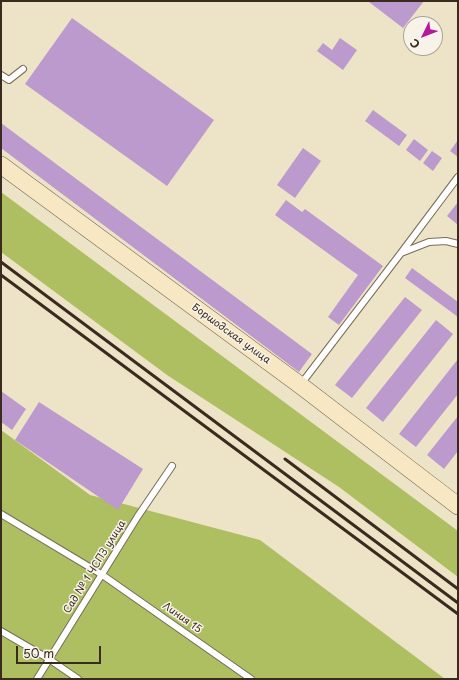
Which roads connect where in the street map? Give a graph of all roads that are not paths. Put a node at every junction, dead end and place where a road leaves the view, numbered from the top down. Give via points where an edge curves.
1 (23, 69) dead end
2 (1, 75) edge
3 (1, 165) edge
4 (458, 177) edge
5 (458, 244) edge
6 (401, 253) junction
7 (300, 385) junction
8 (172, 466) dead end
9 (458, 506) edge
10 (1, 514) edge
11 (101, 574) junction
12 (1, 631) edge
13 (49, 659) junction
14 (37, 679) edge
15 (78, 679) edge
16 (251, 679) edge

1 - 2 lane via 9,80
3 - 7 street, Боршодская улица
4 - 6 lane
5 - 6 lane via 429,242
6 - 7 lane
7 - 9 street, Боршодская улица
8 - 11 lane, Сад № 1 ЧСПЗ улица
10 - 11 lane, Линия 15
11 - 13 lane, Сад № 1 ЧСПЗ улица
11 - 16 lane, Линия 15
12 - 13 lane
13 - 14 lane, Сад № 1 ЧСПЗ улица
13 - 15 lane

